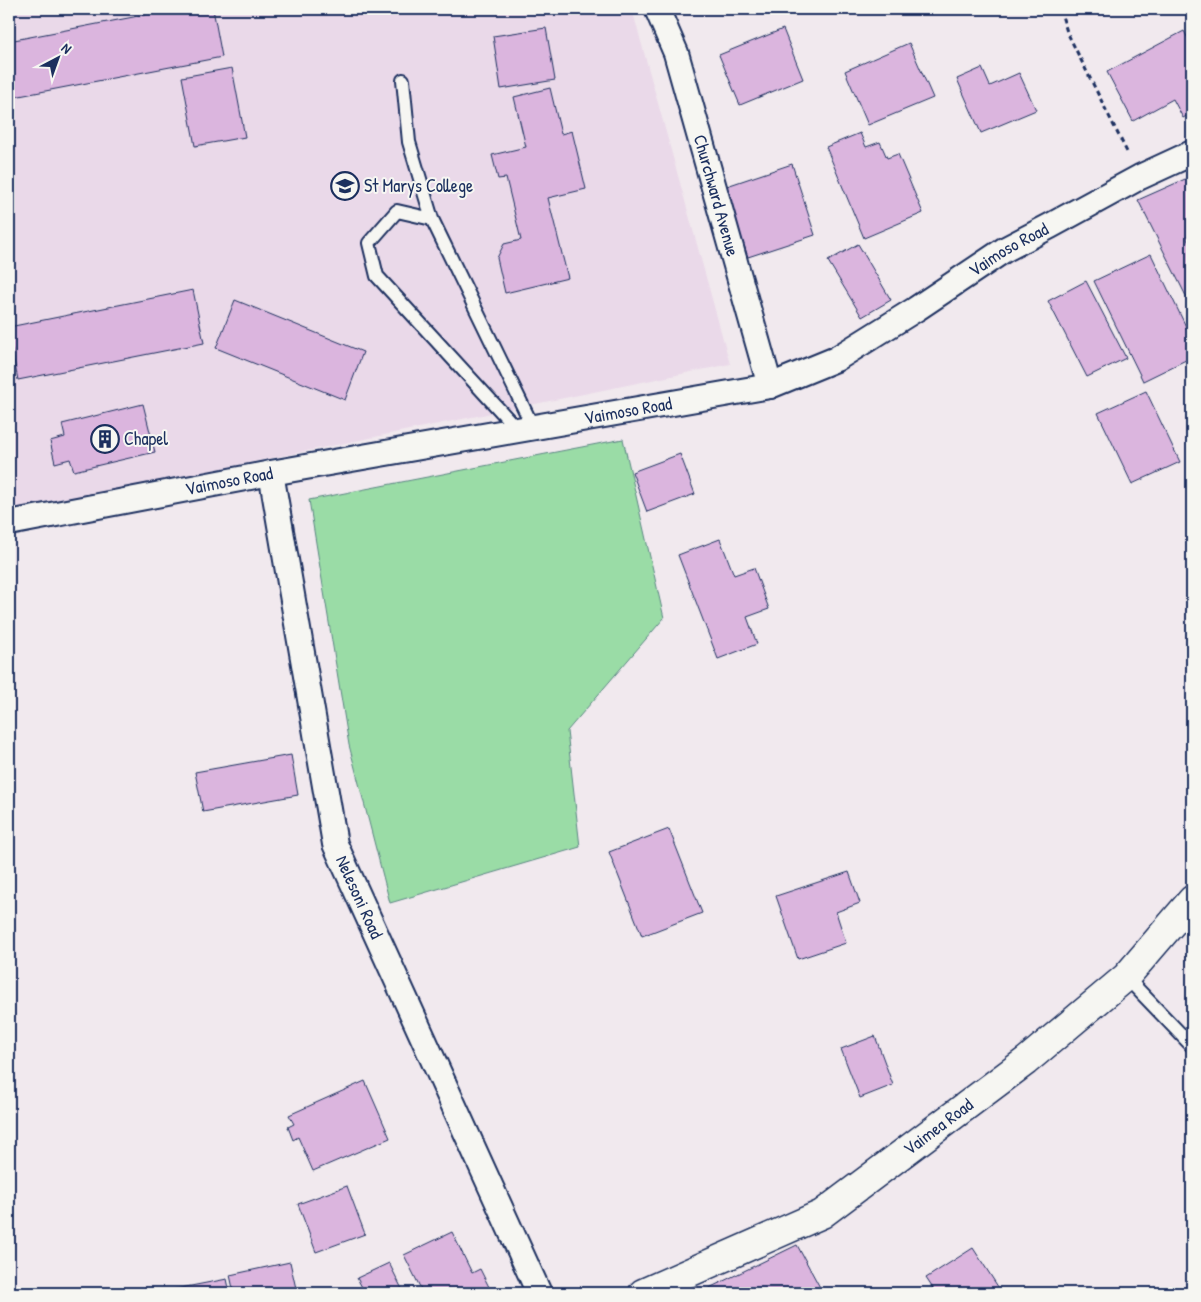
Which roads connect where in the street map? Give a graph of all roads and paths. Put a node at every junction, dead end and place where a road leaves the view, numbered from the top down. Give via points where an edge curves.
1 (657, 9) edge
2 (1060, 9) edge
3 (403, 80) dead end
4 (1192, 153) edge
5 (1140, 177) junction
6 (432, 219) junction
7 (770, 386) junction
8 (525, 429) junction
9 (271, 472) junction
10 (9, 523) edge
11 (1192, 900) edge
12 (1126, 977) junction
13 (1192, 1046) edge
14 (539, 1293) edge
15 (644, 1293) edge

1 - 7 street, Churchward Avenue via 676,53
2 - 5 path via 1067,32
3 - 6 lane via 409,142
4 - 5 street, Vaimoso Road
5 - 7 street, Vaimoso Road via 1004,250 836,359
6 - 8 lane
6 - 8 lane via 397,211 369,243 377,276
7 - 8 street, Vaimoso Road
8 - 9 street, Vaimoso Road
9 - 10 street, Vaimoso Road
9 - 14 street, Nelesoni Road via 335,844
11 - 12 street, Vaimea Road
12 - 13 lane
12 - 15 street, Vaimea Road via 1026,1061 822,1214

